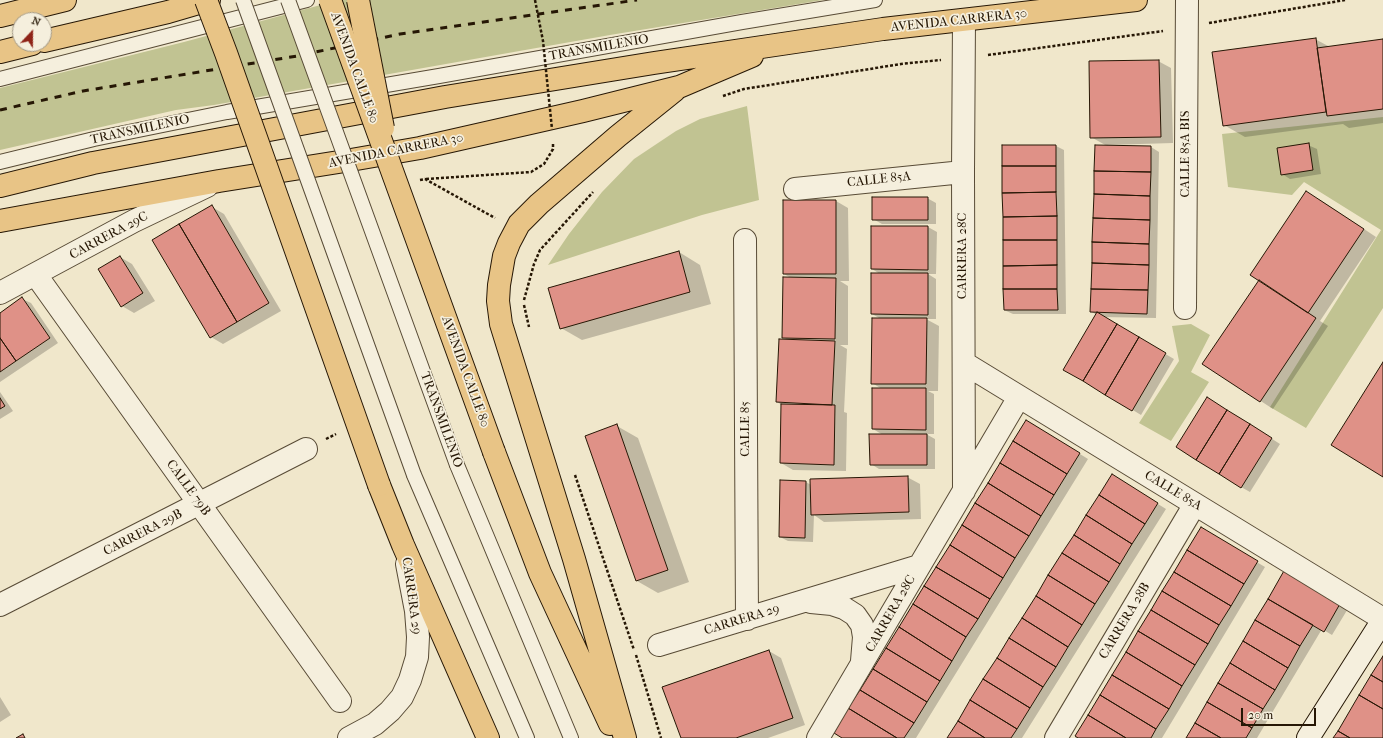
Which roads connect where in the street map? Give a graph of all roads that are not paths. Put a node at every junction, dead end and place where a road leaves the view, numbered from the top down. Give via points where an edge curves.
1 (65, 0) edge
2 (206, 0) edge
3 (209, 0) edge
4 (243, 0) edge
5 (288, 0) edge
6 (307, 0) edge
7 (330, 0) edge
8 (358, 0) edge
9 (875, 0) edge
10 (1136, 0) edge
11 (1187, 0) edge
12 (0, 16) edge
13 (964, 20) junction
14 (52, 39) edge
15 (782, 43) junction
16 (12, 49) edge
17 (0, 52) edge
18 (0, 79) edge
19 (679, 87) junction
20 (0, 162) edge
21 (391, 170) junction
22 (963, 172) junction
23 (218, 181) junction
24 (0, 186) edge
25 (794, 189) dead end
26 (0, 221) edge
27 (745, 240) dead end
28 (36, 275) junction
29 (0, 293) edge
30 (1185, 308) dead end
31 (964, 363) junction
32 (1019, 397) junction
33 (306, 449) dead end
34 (964, 491) junction
35 (200, 504) junction
36 (1194, 504) junction
37 (403, 545) junction
38 (919, 566) junction
39 (803, 601) junction
40 (0, 605) edge
41 (747, 618) junction
42 (1383, 620) edge
43 (658, 645) dead end
44 (861, 666) junction
45 (340, 701) dead end
46 (349, 738) edge
47 (488, 738) edge
48 (527, 738) edge
49 (571, 738) edge
50 (616, 738) edge
51 (625, 738) edge
52 (818, 738) edge
53 (1056, 738) edge
54 (1308, 738) edge

1 - 12 main road
2 - 37 main road, bridge via 379,485
3 - 14 main road
4 - 48 lane, bridge via 414,475
5 - 49 lane, TRANSMILENIO, bridge via 457,465
6 - 18 lane
7 - 21 main road, AVENIDA CALLE 80, bridge
8 - 21 main road, bridge
9 - 20 lane, TRANSMILENIO via 227,112 94,139
10 - 13 main road, AVENIDA CARRERA 30
11 - 30 street, CALLE 85A BIS
13 - 15 main road, AVENIDA CARRERA 30
13 - 22 street, CARRERA 28C
15 - 19 main road, AVENIDA CARRERA 30
15 - 24 main road, AVENIDA CARRERA 30 via 445,97 94,163
16 - 17 main road
19 - 23 main road, AVENIDA CARRERA 30 via 420,148
19 - 51 main road via 618,136 519,224 504,256 499,286 501,324 574,559
21 - 50 main road, AVENIDA CALLE 80, bridge via 540,573
22 - 25 street, CALLE 85A
22 - 31 street, CARRERA 28C
23 - 26 main road, AVENIDA CARRERA 30
23 - 28 street, CARRERA 29C via 134,221
27 - 41 street, CALLE 85
28 - 29 street, CARRERA 29C
28 - 35 street, CALLE 79B
31 - 32 street, CALLE 85A
31 - 34 street, CARRERA 28C
32 - 34 street, CARRERA 28C
32 - 36 street, CALLE 85A
33 - 35 street, CARRERA 29B
34 - 38 street, CARRERA 28C
35 - 40 street, CARRERA 29B
35 - 45 street, CALLE 79B
36 - 42 street, CALLE 85A
36 - 53 street, CARRERA 28B
37 - 46 street, CARRERA 29 via 416,611 417,657 410,680 390,711 375,724
37 - 47 main road
38 - 39 street, CARRERA 29
38 - 44 street, CARRERA 28C
39 - 41 street, CARRERA 29
39 - 44 street, CARRERA 29 via 832,604 855,615 862,624 864,638
41 - 43 street, CARRERA 29
42 - 54 street
44 - 52 street, CARRERA 28C

